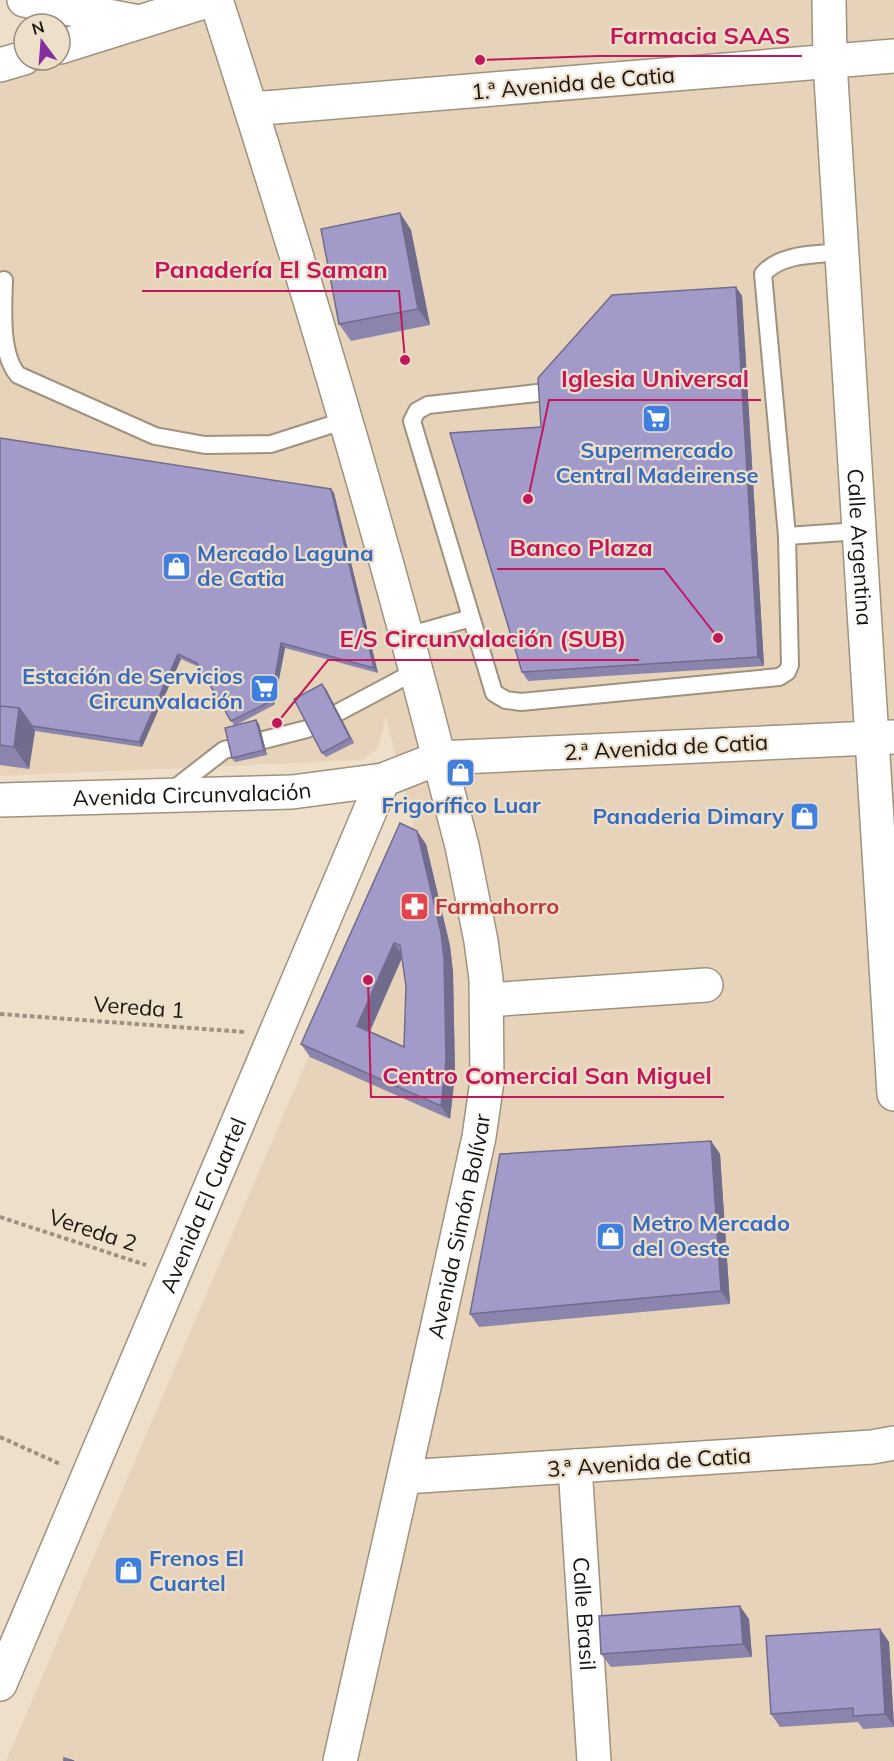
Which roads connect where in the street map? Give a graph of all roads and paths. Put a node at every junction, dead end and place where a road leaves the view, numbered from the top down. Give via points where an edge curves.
1 (24, 0) edge
2 (210, 0) edge
3 (216, 0) edge
4 (829, 0) edge
5 (139, 22) junction
6 (72, 42) edge
7 (894, 56) edge
8 (830, 62) junction
9 (251, 109) junction
10 (842, 252) junction
11 (4, 279) dead end
12 (537, 393) edge
13 (346, 420) junction
14 (859, 531) junction
15 (787, 536) junction
16 (471, 618) junction
17 (407, 636) junction
18 (416, 671) junction
19 (883, 737) edge
20 (439, 758) junction
21 (383, 780) junction
22 (165, 795) junction
23 (0, 800) edge
24 (706, 985) dead end
25 (487, 1000) junction
26 (0, 1014) edge
27 (276, 1034) junction
28 (894, 1094) edge
29 (0, 1217) edge
30 (175, 1274) junction
31 (0, 1437) edge
32 (894, 1443) edge
33 (574, 1466) junction
34 (89, 1476) junction
35 (404, 1477) junction
36 (0, 1684) edge
37 (340, 1761) edge
38 (594, 1761) edge

1 - 5 street
2 - 5 street
3 - 9 street, Avenida Simón Bolívar
4 - 8 street, Calle Argentina
5 - 6 street
7 - 8 street, 1.ª Avenida de Catia
8 - 9 street, 1.ª Avenida de Catia
8 - 10 street, Calle Argentina
9 - 13 street, Avenida Simón Bolívar
10 - 14 street, Calle Argentina
10 - 15 lane via 784,259 763,274
11 - 13 lane via 2,354 8,367 155,436 205,445 271,444
12 - 16 lane via 428,405 417,411 412,421
13 - 17 street, Avenida Simón Bolívar
14 - 15 lane
14 - 19 street, Calle Argentina
15 - 16 lane via 790,665 779,676 521,702 506,700 494,693
16 - 17 lane
17 - 18 street, Avenida Simón Bolívar
18 - 20 street, Avenida Simón Bolívar
18 - 22 lane via 307,729 224,750
19 - 20 street, 2.ª Avenida de Catia
19 - 28 street, Calle Argentina
20 - 21 street
20 - 25 street, Avenida Simón Bolívar via 479,930
21 - 22 street, Avenida Circunvalación via 292,792
21 - 27 street, Avenida El Cuartel
22 - 23 street, Avenida Circunvalación
24 - 25 street
25 - 35 street, Avenida Simón Bolívar via 487,1081 479,1137
26 - 27 path, Vereda 1
27 - 30 street, Avenida El Cuartel
29 - 30 path, Vereda 2
30 - 34 street, Avenida El Cuartel
31 - 34 path
32 - 33 street, 3.ª Avenida de Catia
33 - 35 street, 3.ª Avenida de Catia
33 - 38 street, Calle Brasil
34 - 36 street, Avenida El Cuartel
35 - 37 street, Avenida Simón Bolívar

